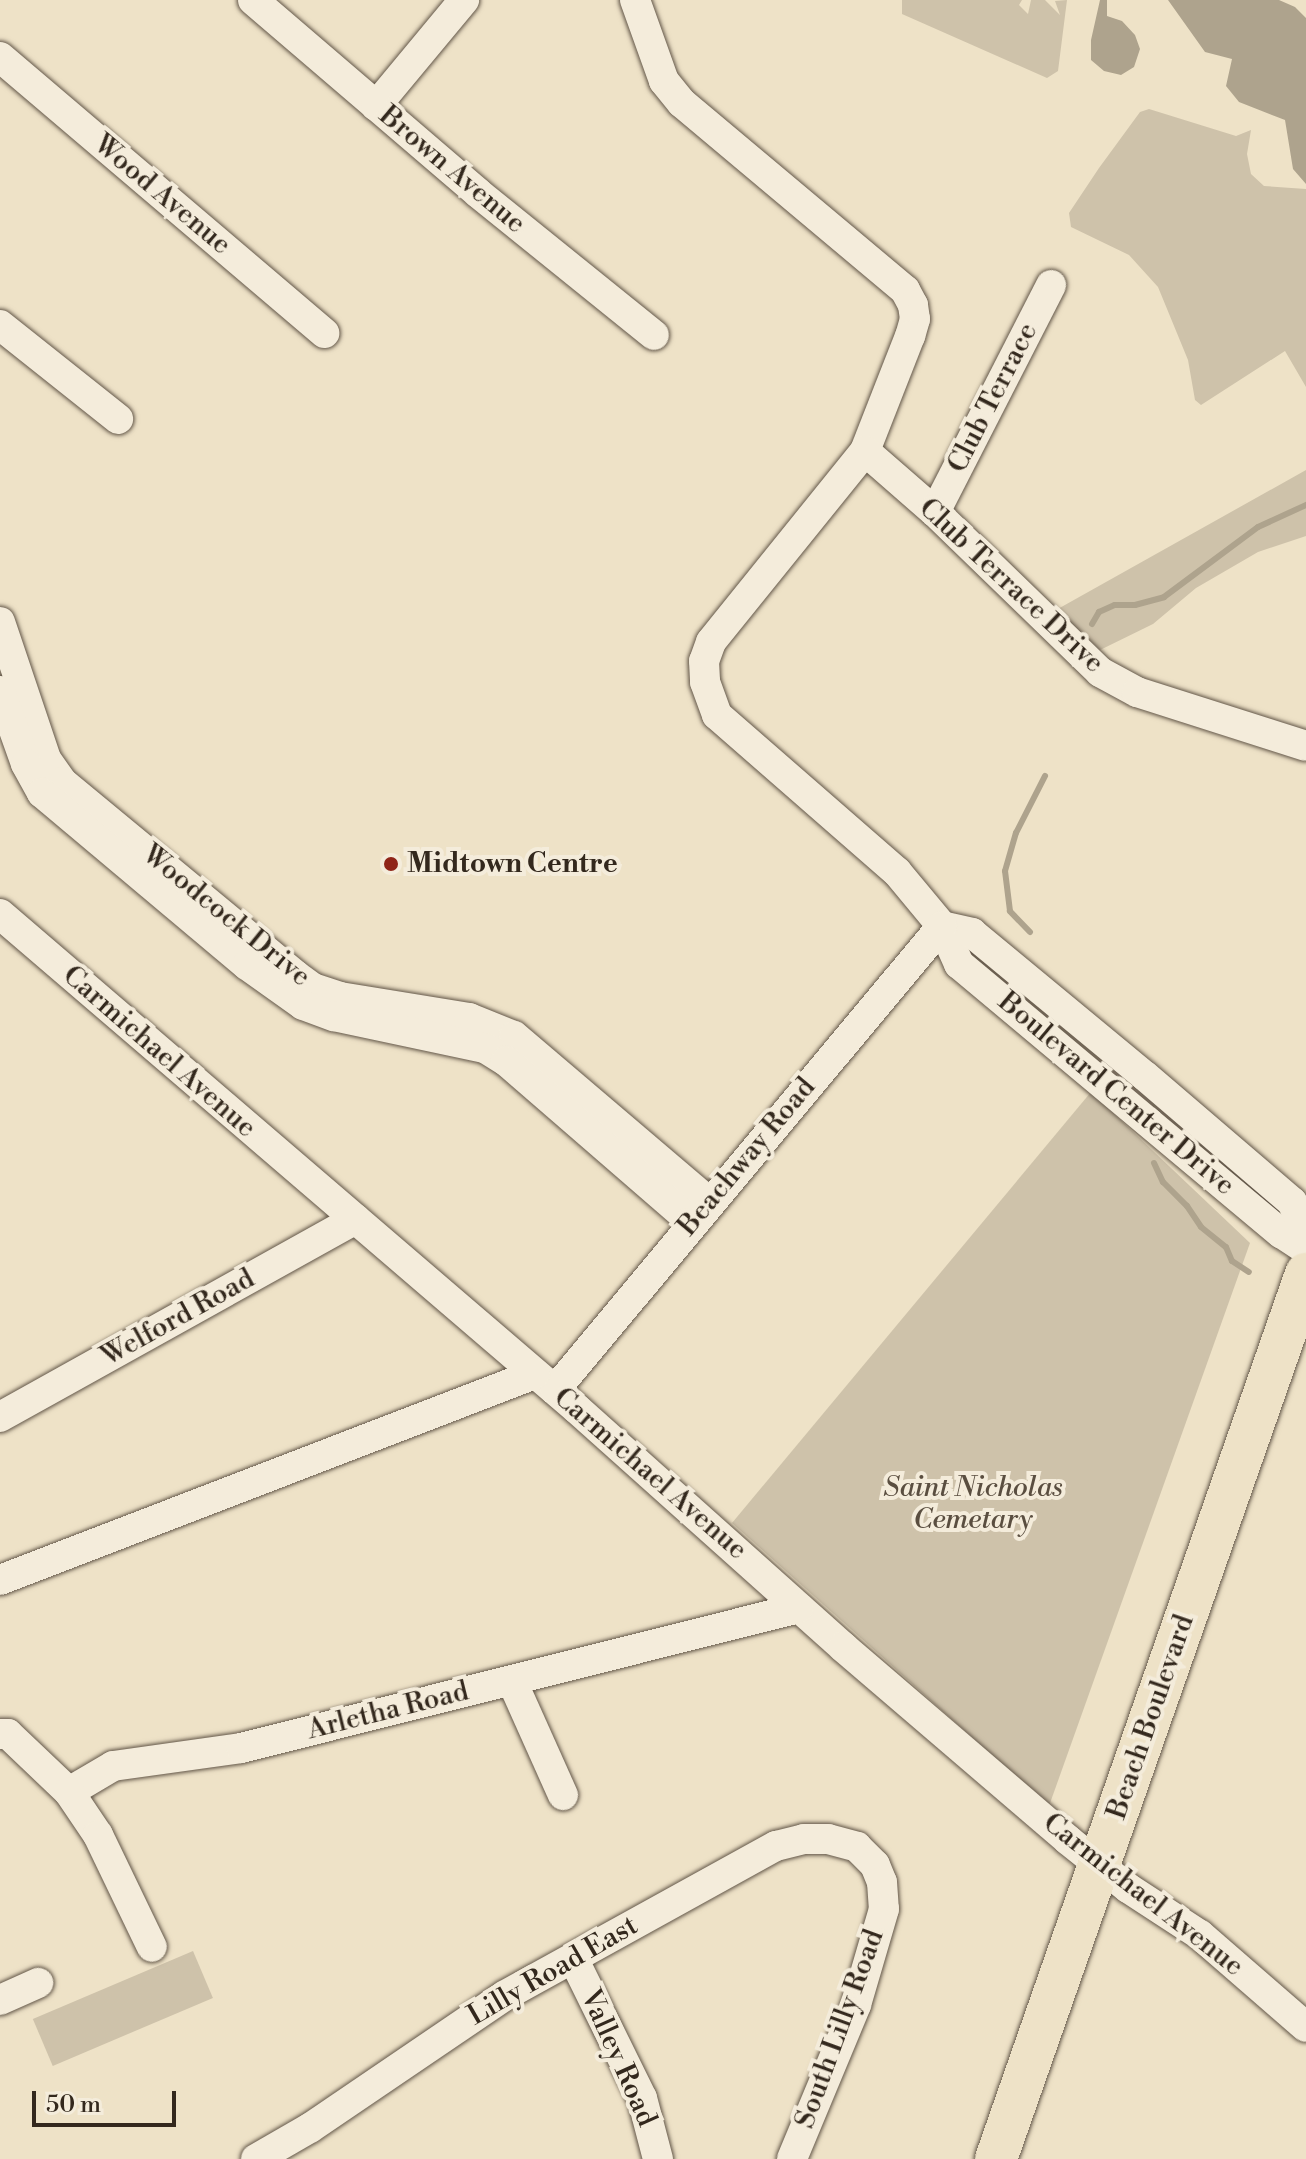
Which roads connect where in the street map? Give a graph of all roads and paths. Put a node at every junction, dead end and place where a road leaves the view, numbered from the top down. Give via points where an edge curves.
1 (253, 0) edge
2 (464, 0) edge
3 (635, 0) edge
4 (0, 57) edge
5 (376, 106) junction
6 (1051, 285) dead end
7 (0, 325) edge
8 (324, 333) dead end
9 (654, 335) dead end
10 (118, 419) dead end
11 (865, 451) junction
12 (935, 512) junction
13 (0, 622) edge
14 (0, 691) edge
15 (1306, 746) edge
16 (0, 914) edge
17 (942, 926) junction
18 (701, 1212) junction
19 (356, 1219) junction
20 (1306, 1234) edge
21 (1306, 1249) edge
22 (1306, 1274) edge
23 (545, 1382) junction
24 (0, 1417) edge
25 (0, 1580) edge
26 (799, 1608) junction
27 (512, 1681) junction
28 (0, 1734) edge
29 (69, 1792) junction
30 (563, 1795) dead end
31 (866, 1856) joint
32 (1099, 1865) junction
33 (152, 1947) dead end
34 (573, 1958) junction
35 (38, 1983) dead end
36 (0, 2000) edge
37 (1306, 2027) edge
38 (256, 2159) edge
39 (658, 2159) edge
40 (792, 2159) edge
41 (996, 2159) edge

1 - 5 street, Brown Avenue
2 - 5 street
3 - 11 street, Boulevard Center Drive via 664,81 682,103 909,297 915,319
4 - 8 street, Wood Avenue
5 - 9 street, Brown Avenue
6 - 12 street, Club Terrace
7 - 10 street
11 - 12 street, Club Terrace Drive
11 - 17 street, Boulevard Center Drive via 711,642 704,661 705,682 717,715 897,872
12 - 15 street, Club Terrace Drive via 1077,653 1109,678 1137,692
13 - 18 street, Woodcock Drive via 46,759 62,782 313,988 469,1018 514,1036
14 - 18 street, Woodcock Drive via 42,793 278,989 334,1016 485,1048
16 - 19 street, Carmichael Avenue
17 - 18 street, Beachway Road
17 - 20 street, Boulevard Center Drive via 972,933 1157,1086 1292,1202
17 - 21 street, Boulevard Center Drive via 959,964
18 - 23 street, Beachway Road
19 - 23 street, Carmichael Avenue
19 - 24 street, Welford Road
22 - 32 highway, Beach Boulevard
23 - 25 street
23 - 26 street, Carmichael Avenue
26 - 27 street, Arletha Road
26 - 32 street, Carmichael Avenue
27 - 29 street, Arletha Road via 241,1748 113,1766
27 - 30 street
28 - 29 street via 8,1734
29 - 33 street via 98,1835
31 - 34 street, Lilly Road East via 846,1842 828,1839 776,1846
31 - 40 street, South Lilly Road via 882,1882 884,1909 856,2005
32 - 37 street, Carmichael Avenue via 1200,1935
32 - 41 highway, Beach Boulevard
34 - 38 street, Lilly Road East via 452,2028 310,2128
34 - 39 street, Valley Road via 642,2098
35 - 36 street

